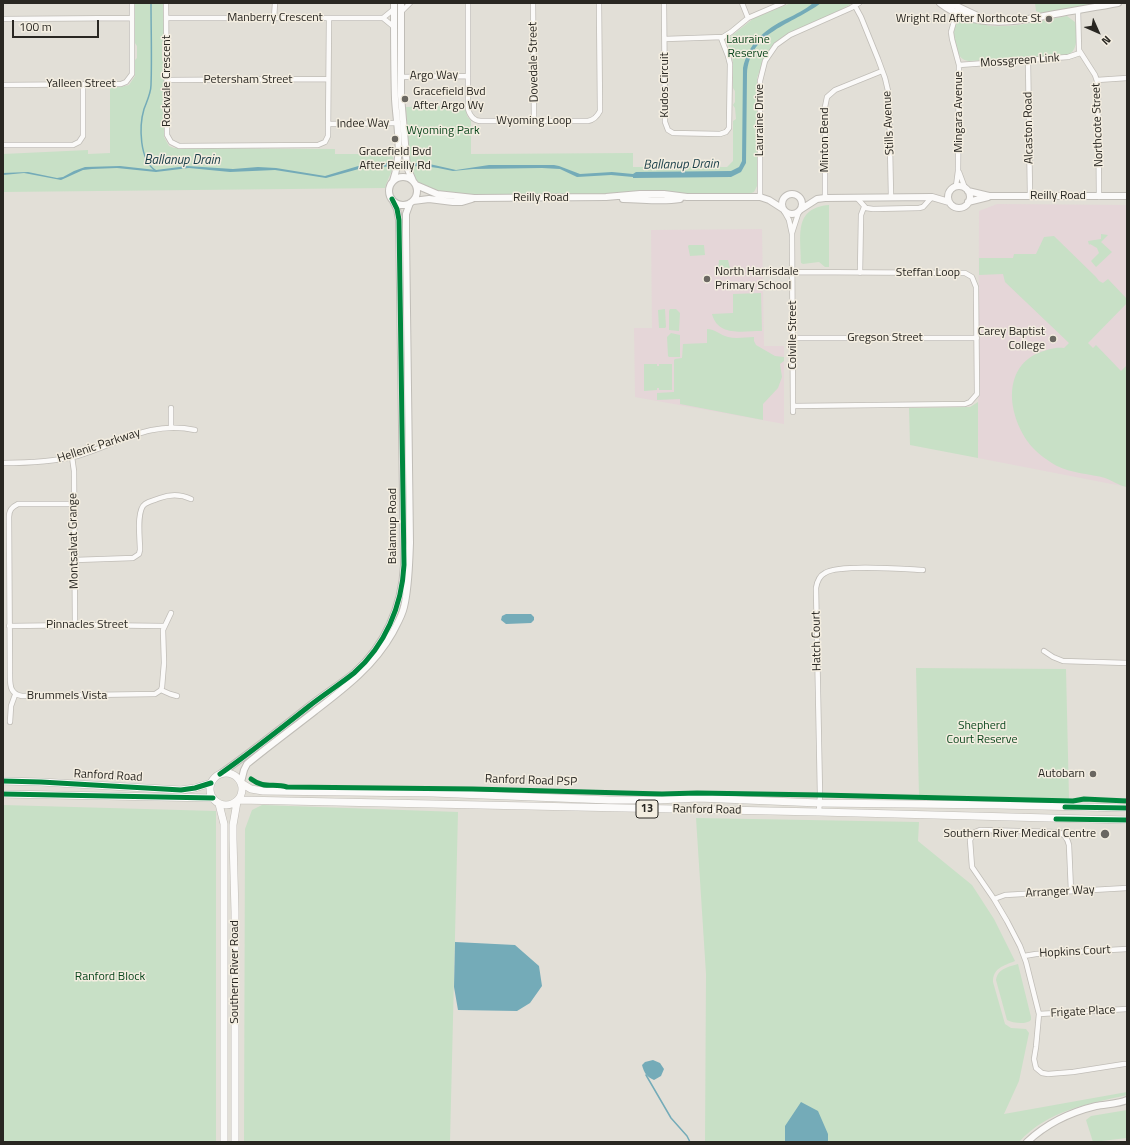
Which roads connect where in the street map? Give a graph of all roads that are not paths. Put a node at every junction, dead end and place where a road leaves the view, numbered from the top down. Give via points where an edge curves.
1 (132, 3) edge
2 (166, 3) edge
3 (275, 3) edge
4 (401, 3) edge
5 (412, 3) edge
6 (468, 3) edge
7 (533, 3) edge
8 (599, 3) edge
9 (664, 3) edge
10 (742, 3) edge
11 (783, 3) edge
12 (940, 3) edge
13 (950, 3) edge
14 (1118, 3) edge
15 (857, 5) edge
16 (394, 6) edge
17 (1078, 10) junction
18 (958, 11) junction
19 (401, 12) junction
20 (132, 18) junction
21 (166, 18) junction
22 (274, 18) junction
23 (329, 18) junction
24 (383, 18) junction
25 (748, 18) junction
26 (3, 19) edge
27 (394, 27) junction
28 (721, 38) junction
29 (665, 39) junction
30 (1080, 53) junction
31 (1028, 60) junction
32 (959, 65) junction
33 (882, 71) junction
34 (468, 76) junction
35 (401, 77) junction
36 (1127, 78) edge
37 (328, 79) junction
38 (167, 80) junction
39 (1097, 80) junction
40 (84, 84) junction
41 (3, 85) edge
42 (534, 120) junction
43 (328, 124) junction
44 (397, 124) junction
45 (3, 145) edge
46 (958, 171) junction
47 (393, 181) junction
48 (414, 183) junction
49 (956, 186) junction
50 (966, 189) junction
51 (949, 193) junction
52 (786, 196) junction
53 (798, 196) junction
54 (989, 196) junction
55 (1030, 196) junction
56 (1127, 196) edge
57 (891, 197) junction
58 (1099, 197) junction
59 (474, 198) junction
60 (760, 198) junction
61 (825, 198) junction
62 (857, 198) junction
63 (933, 198) junction
64 (392, 199) junction
65 (769, 200) junction
66 (817, 200) junction
67 (412, 202) junction
68 (949, 202) junction
69 (968, 202) junction
70 (864, 207) junction
71 (784, 210) junction
72 (800, 211) junction
73 (792, 234) junction
74 (792, 272) junction
75 (860, 273) junction
76 (793, 338) junction
77 (976, 338) junction
78 (793, 406) junction
79 (171, 408) dead end
80 (793, 412) dead end
81 (171, 427) junction
82 (195, 430) dead end
83 (72, 457) junction
84 (3, 463) edge
85 (191, 499) dead end
86 (74, 504) junction
87 (407, 531) junction
88 (75, 560) junction
89 (923, 570) dead end
90 (171, 613) dead end
91 (75, 625) junction
92 (9, 626) junction
93 (164, 626) junction
94 (1044, 651) dead end
95 (1127, 663) edge
96 (161, 690) junction
97 (15, 695) junction
98 (177, 696) dead end
99 (10, 722) dead end
100 (220, 774) junction
101 (3, 781) edge
102 (241, 782) junction
103 (211, 783) junction
104 (3, 794) edge
105 (212, 798) junction
106 (238, 801) junction
107 (819, 803) junction
108 (219, 804) junction
109 (1127, 808) edge
110 (819, 812) junction
111 (1127, 820) edge
112 (1127, 888) edge
113 (1071, 891) junction
114 (994, 899) junction
115 (1127, 949) edge
116 (1024, 956) junction
117 (1127, 1010) edge
118 (1039, 1014) junction
119 (1126, 1063) edge
120 (1127, 1101) edge
121 (224, 1142) edge
122 (235, 1142) edge
123 (1027, 1142) edge

1 - 20 street, Yalleen Street
2 - 21 street, Rockvale Crescent
3 - 22 street
4 - 19 street
5 - 19 street
6 - 34 street, Wyoming Loop
7 - 42 street, Dovedale Street
8 - 42 street, Wyoming Loop via 598,115 588,121
9 - 29 street, Kudos Circuit
10 - 25 street
11 - 25 street
12 - 18 street
13 - 18 street
14 - 17 street
15 - 33 street, Stills Avenue
15 - 60 street, Lauraine Drive via 790,35 776,45 765,61 760,81
16 - 24 street via 389,15
16 - 27 street
17 - 18 street via 1000,22 970,18
17 - 30 street, Northcote Street
18 - 32 street, Mingara Avenue via 951,36
19 - 35 street
20 - 26 street
20 - 40 street, Yalleen Street via 130,78 121,84
21 - 22 street, Manberry Crescent
21 - 38 street, Rockvale Crescent
22 - 23 street, Manberry Crescent
23 - 24 street, Manberry Crescent
23 - 37 street, Rockvale Crescent
24 - 27 street
25 - 28 street
27 - 44 street
28 - 29 street
28 - 29 street, Kudos Circuit via 730,64 730,116 729,128 720,134 678,134 668,130 665,122
30 - 31 street, Mossgreen Link via 1068,57
30 - 39 street, Northcote Street
31 - 32 street, Mossgreen Link
31 - 55 street, Alcaston Road
32 - 46 street, Mingara Avenue
33 - 57 street, Stills Avenue via 890,102
33 - 61 street, Minton Bend via 835,90 827,97 824,107
34 - 35 street, Argo Way
34 - 42 street, Wyoming Loop via 468,109 474,119
35 - 48 street via 407,167
36 - 39 street
37 - 38 street, Petersham Street
37 - 43 street, Rockvale Crescent
38 - 43 street, Rockvale Crescent via 167,135 171,142 178,146 320,144 328,137
39 - 58 street, Northcote Street
40 - 41 street, Yalleen Street
40 - 45 street via 83,136 79,142 73,145
43 - 44 street, Indee Way
44 - 47 street via 399,160
46 - 49 street, Mingara Avenue
46 - 50 street, Mingara Avenue
47 - 48 street via 403,177
47 - 64 street via 389,190
48 - 59 street, Reilly Road via 443,196
48 - 67 street via 417,193
49 - 50 street
49 - 51 street
50 - 54 street, Reilly Road
50 - 69 street via 970,196
51 - 63 street
51 - 68 street
52 - 53 street
52 - 65 street, Reilly Road
52 - 71 street via 782,201
53 - 66 street
53 - 72 street via 802,202
54 - 55 street, Reilly Road
54 - 69 street, Reilly Road
55 - 58 street, Reilly Road
56 - 58 street, Reilly Road
57 - 62 street
57 - 63 street
59 - 60 street, Reilly Road via 608,197 660,201 687,197
59 - 67 street, Reilly Road via 462,202 432,199
60 - 65 street, Reilly Road
61 - 62 street
61 - 66 street
62 - 70 street
63 - 68 street
63 - 70 street via 919,208
64 - 67 street via 402,205
64 - 87 street, Balannup Road via 399,220
65 - 71 street, Reilly Road
66 - 72 street
67 - 87 street, Balannup Road via 406,214
68 - 69 street via 960,207
70 - 75 street via 861,215
71 - 72 street via 790,214
71 - 73 street, Colville Street
72 - 73 street, Colville Street
73 - 74 street, Colville Street
74 - 75 street, Steffan Loop
74 - 76 street, Colville Street
75 - 77 street, Steffan Loop via 970,275 976,287
76 - 77 street, Gregson Street
76 - 78 street, Colville Street
77 - 78 street, Steffan Loop via 977,394 970,402
78 - 80 street, Colville Street
79 - 81 street
81 - 82 street, Hellenic Parkway
81 - 83 street, Hellenic Parkway via 149,430
83 - 84 street, Hellenic Parkway via 40,462
83 - 86 street, Montsalvat Grange
85 - 88 street via 179,494 164,497 142,507 140,550 133,558
86 - 88 street, Montsalvat Grange
86 - 92 street, Brummels Vista via 18,504 10,510
87 - 100 street, Balannup Road via 400,596 388,630 373,653 355,672
87 - 102 street, Balannup Road via 409,580 404,608 381,652 354,680 247,764
88 - 91 street, Montsalvat Grange
89 - 107 street, Hatch Court via 841,568 825,572 817,582
90 - 93 street
91 - 92 street, Pinnacles Street
91 - 93 street, Pinnacles Street
92 - 97 street, Brummels Vista via 10,687
93 - 96 street
94 - 95 street via 1063,661
96 - 97 street, Brummels Vista via 151,695
96 - 98 street
97 - 99 street
100 - 102 main road, 13 via 231,774
100 - 103 main road
101 - 103 main road, Ranford Road via 181,790
102 - 106 main road via 242,792
102 - 107 main road, Ranford Road / 13 via 252,789 264,791 433,793 609,800 699,798
103 - 105 main road
104 - 105 main road, Ranford Road
105 - 108 main road
106 - 108 main road, 13 via 227,806
106 - 110 main road, Ranford Road / 13
106 - 122 main road, Southern River Road via 233,825
107 - 109 main road, Ranford Road / 13
107 - 110 street, Hatch Court
108 - 121 main road, Southern River Road via 224,824
110 - 111 main road, Ranford Road / 13
112 - 113 street, Arranger Way
113 - 114 street, Arranger Way via 1005,895
113 - 114 street via 1068,845 1062,834 980,830 975,832 970,840 972,867
114 - 116 street
115 - 116 street, Hopkins Court
116 - 118 street
117 - 118 street, Frigate Place
118 - 119 street via 1034,1064 1042,1073 1073,1072
120 - 123 street via 1069,1115 1051,1124

